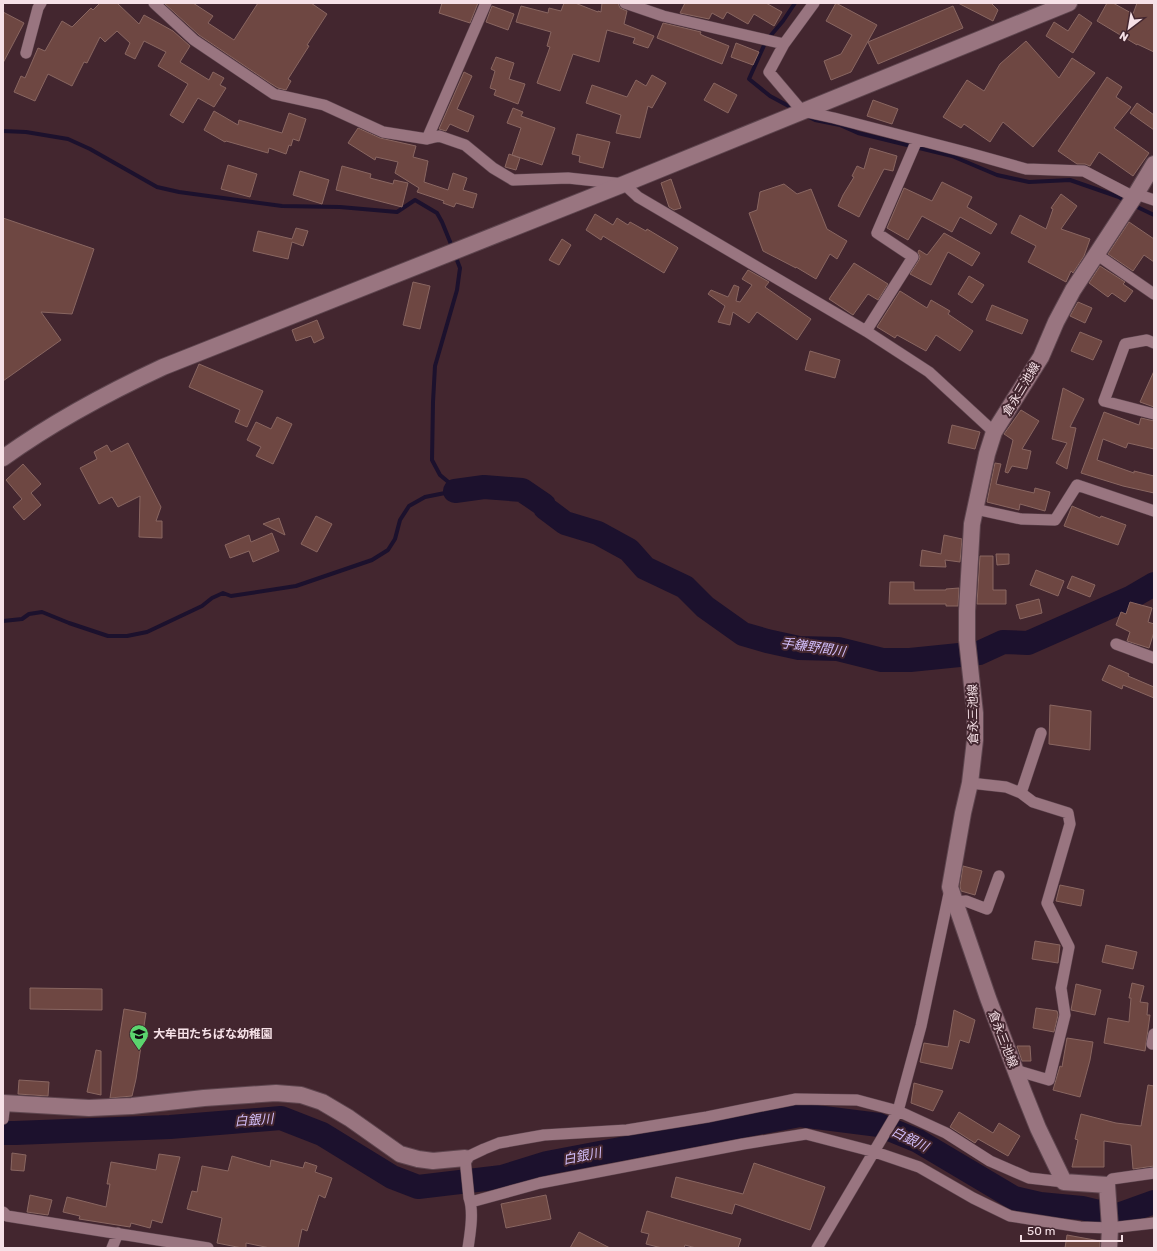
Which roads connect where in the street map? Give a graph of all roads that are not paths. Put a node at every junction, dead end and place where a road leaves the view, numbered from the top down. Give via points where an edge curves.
1 (41, 3) edge
2 (154, 3) edge
3 (486, 3) edge
4 (625, 3) edge
5 (814, 3) edge
6 (1069, 3) edge
7 (784, 44) junction
8 (26, 53) dead end
9 (802, 111) junction
10 (427, 139) junction
11 (916, 140) junction
12 (1154, 164) edge
13 (624, 184) junction
14 (1135, 195) junction
15 (1154, 200) edge
16 (1096, 254) junction
17 (1154, 294) edge
18 (866, 331) junction
19 (1154, 343) edge
20 (1154, 414) edge
21 (994, 432) junction
22 (3, 458) edge
23 (976, 509) junction
24 (1154, 511) edge
25 (1116, 644) dead end
26 (1154, 658) edge
27 (1041, 733) dead end
28 (970, 783) junction
29 (1021, 793) junction
30 (999, 876) dead end
31 (953, 895) junction
32 (1154, 1034) edge
33 (1154, 1044) edge
34 (1015, 1070) junction
35 (4, 1103) edge
36 (898, 1111) junction
37 (3, 1119) edge
38 (875, 1152) junction
39 (466, 1164) junction
40 (1154, 1174) edge
41 (1064, 1182) junction
42 (1107, 1185) junction
43 (470, 1200) junction
44 (3, 1212) edge
45 (1154, 1223) edge
46 (1110, 1228) junction
47 (118, 1233) junction
48 (112, 1248) edge
49 (208, 1248) edge
50 (468, 1248) edge
51 (817, 1248) edge
52 (1108, 1248) edge

1 - 8 street
2 - 10 street via 194,40 274,94 324,105 383,132
3 - 10 street
4 - 7 street via 663,16
5 - 7 street
6 - 9 street
7 - 9 street via 769,72
9 - 11 street
9 - 13 street
10 - 13 street via 439,136 465,145 492,168 514,180 568,178
11 - 14 street via 969,152 1026,170 1084,171
11 - 18 street via 877,233 913,257
12 - 14 street, 倉永三池線
13 - 18 street via 638,196
13 - 22 street via 163,367 116,388 73,412
14 - 15 street
14 - 16 street, 倉永三池線
16 - 17 street
16 - 21 street, 倉永三池線 via 1073,290 1041,356
18 - 21 street via 929,372
19 - 20 street via 1147,340 1124,344 1104,401
21 - 23 street, 倉永三池線
23 - 24 street via 1021,519 1055,520 1077,485
23 - 28 street, 倉永三池線 via 972,524 967,611 967,640 975,713
25 - 26 street
27 - 29 street
28 - 29 street via 1006,787
28 - 31 street, 倉永三池線 via 963,813
29 - 34 street via 1033,802 1068,813 1070,824 1047,903 1069,947 1061,988 1065,1015 1049,1080
30 - 31 street via 988,909
31 - 34 street, 倉永三池線
31 - 36 street
32 - 33 street
34 - 41 street, 倉永三池線 via 1038,1128
35 - 37 street
35 - 39 street via 90,1108 276,1093 301,1095 322,1102 349,1118 400,1154 418,1160
36 - 38 street
36 - 39 street via 858,1100 796,1099 707,1118 627,1130 544,1135 499,1143 484,1149
36 - 41 street via 946,1133 990,1161 1029,1178
38 - 43 street via 806,1134 540,1183
38 - 46 street via 919,1167 1010,1216 1080,1227
38 - 51 street
39 - 43 street
40 - 42 street via 1112,1179
41 - 42 street
42 - 46 street
43 - 50 street via 471,1228
44 - 47 street via 7,1216
45 - 46 street
46 - 52 street
47 - 48 street
47 - 49 street

